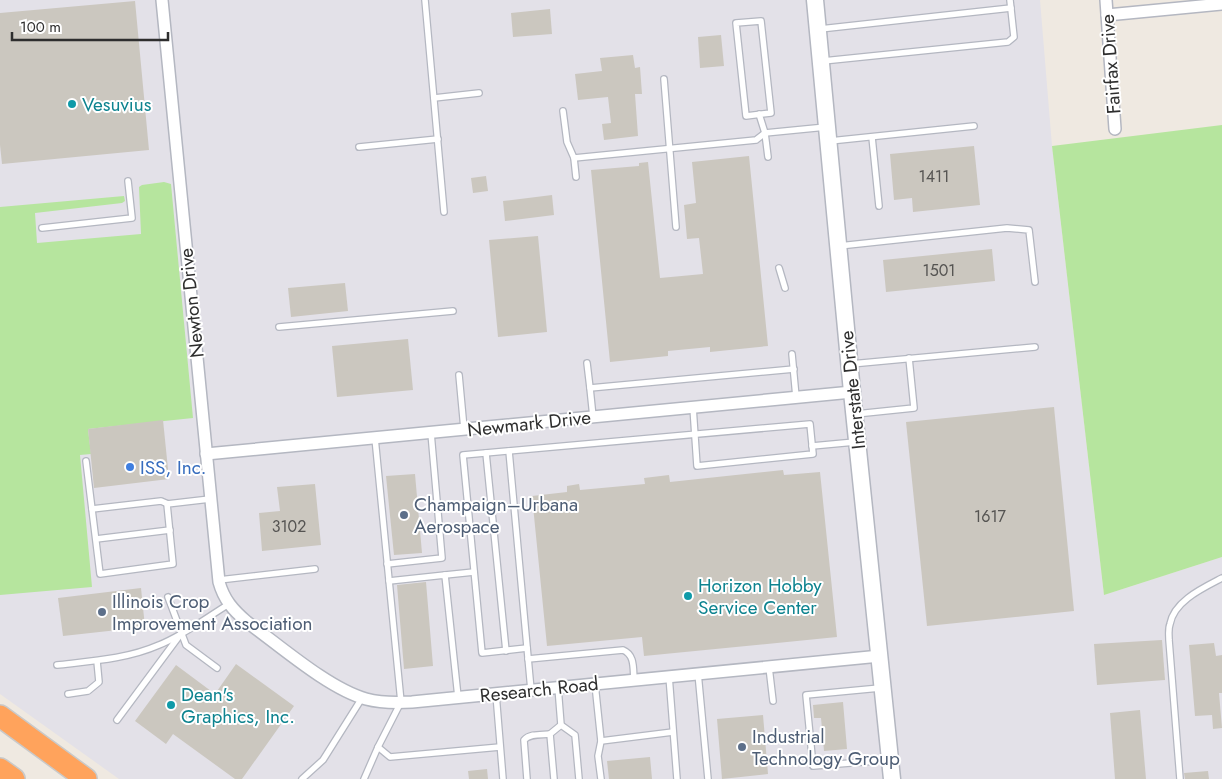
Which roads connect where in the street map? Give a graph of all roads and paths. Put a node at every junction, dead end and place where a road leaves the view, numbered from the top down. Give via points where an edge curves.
1 (162, 0) edge
2 (425, 0) edge
3 (815, 0) edge
4 (1010, 0) edge
5 (1106, 0) edge
6 (1222, 4) edge
7 (1011, 8) junction
8 (1107, 15) junction
9 (818, 29) junction
10 (820, 61) junction
11 (664, 79) dead end
12 (479, 93) dead end
13 (434, 98) junction
14 (563, 111) dead end
15 (760, 114) junction
16 (974, 126) dead end
17 (1115, 129) dead end
18 (765, 133) junction
19 (828, 134) junction
20 (872, 137) junction
21 (438, 139) junction
22 (359, 147) dead end
23 (670, 148) junction
24 (768, 157) dead end
25 (574, 158) junction
26 (576, 177) dead end
27 (128, 181) dead end
28 (879, 206) dead end
29 (444, 212) dead end
30 (42, 228) dead end
31 (676, 228) dead end
32 (838, 246) junction
33 (779, 268) dead end
34 (1034, 282) dead end
35 (785, 288) dead end
36 (453, 310) dead end
37 (279, 327) dead end
38 (1035, 347) dead end
39 (792, 354) dead end
40 (909, 358) junction
41 (587, 363) dead end
42 (849, 364) junction
43 (794, 369) junction
44 (459, 375) dead end
45 (590, 388) junction
46 (852, 392) junction
47 (796, 397) junction
48 (693, 407) junction
49 (854, 414) junction
50 (593, 417) junction
51 (464, 429) junction
52 (431, 433) junction
53 (695, 434) junction
54 (376, 438) junction
55 (857, 442) junction
56 (812, 446) junction
57 (509, 451) junction
58 (486, 453) junction
59 (206, 454) junction
60 (86, 461) dead end
61 (210, 499) junction
62 (168, 504) junction
63 (92, 509) junction
64 (170, 530) junction
65 (96, 539) junction
66 (387, 564) junction
67 (315, 569) dead end
68 (474, 572) junction
69 (445, 575) junction
70 (1222, 578) edge
71 (219, 580) junction
72 (389, 581) junction
73 (168, 597) dead end
74 (229, 604) junction
75 (182, 633) junction
76 (527, 648) junction
77 (506, 651) junction
78 (880, 656) junction
79 (528, 660) junction
80 (97, 661) junction
81 (57, 665) dead end
82 (769, 667) junction
83 (217, 668) dead end
84 (698, 674) junction
85 (669, 676) junction
86 (634, 680) junction
87 (595, 684) junction
88 (558, 687) junction
89 (883, 688) junction
90 (531, 690) junction
91 (496, 693) junction
92 (68, 694) dead end
93 (458, 697) junction
94 (362, 698) junction
95 (773, 701) dead end
96 (401, 702) junction
97 (0, 716) edge
98 (116, 720) dead end
99 (561, 725) junction
100 (673, 732) junction
101 (550, 734) junction
102 (601, 741) junction
103 (378, 746) junction
104 (500, 747) junction
105 (890, 760) junction
106 (0, 769) edge
107 (14, 779) edge
108 (86, 779) edge
109 (302, 779) edge
110 (364, 779) edge
111 (503, 779) edge
112 (527, 779) edge
113 (554, 779) edge
114 (579, 779) edge
115 (601, 779) edge
116 (677, 779) edge
117 (708, 779) edge
118 (892, 779) edge
119 (1180, 779) edge

1 - 59 street, Newton Drive
2 - 13 lane
3 - 9 main road, Interstate Drive
4 - 7 lane
5 - 8 street, Fairfax Drive
6 - 8 street
7 - 9 lane
7 - 10 lane via 1014,37 1008,42
8 - 17 street, Fairfax Drive
9 - 10 main road, Interstate Drive
10 - 19 main road, Interstate Drive
11 - 23 lane
12 - 13 lane
13 - 21 lane
14 - 25 lane via 567,142
15 - 15 lane via 771,113 762,21 736,24 746,116
15 - 18 lane
16 - 20 lane
18 - 19 lane
18 - 23 lane via 756,140
18 - 24 lane
19 - 20 lane
19 - 32 main road, Interstate Drive
20 - 28 lane
21 - 22 lane
21 - 29 lane
23 - 25 lane
23 - 31 lane
25 - 26 lane
27 - 30 lane via 132,218
32 - 34 lane via 1007,228 1029,230
32 - 42 main road, Interstate Drive
33 - 35 lane
36 - 37 lane
38 - 40 lane
39 - 43 lane
40 - 42 lane
40 - 49 lane via 914,408
41 - 45 lane
42 - 46 main road, Interstate Drive
43 - 45 lane
43 - 47 lane
44 - 51 lane
45 - 50 lane
46 - 47 street, Newmark Drive
46 - 49 main road, Interstate Drive
47 - 48 street, Newmark Drive
48 - 50 street, Newmark Drive
48 - 53 lane
49 - 55 main road, Interstate Drive
50 - 51 street, Newmark Drive
51 - 52 street, Newmark Drive
52 - 54 street, Newmark Drive
52 - 66 lane via 442,558
53 - 56 lane via 810,424
53 - 56 lane via 697,466 813,454
53 - 57 lane
54 - 59 street, Newmark Drive
54 - 66 lane
55 - 56 lane
55 - 78 main road, Interstate Drive
57 - 58 lane
57 - 76 lane
58 - 68 lane via 463,455
58 - 77 lane
59 - 61 street, Newton Drive
60 - 63 lane
61 - 62 lane
61 - 71 street, Newton Drive
62 - 63 lane via 161,501
62 - 64 lane
63 - 65 lane
64 - 65 lane
64 - 65 lane via 173,564 100,574
66 - 72 lane
67 - 71 lane
68 - 69 lane
68 - 77 lane via 482,653
69 - 72 lane
69 - 93 lane
70 - 119 lane via 1186,600 1175,611 1170,624
71 - 74 street, Newton Drive
72 - 96 lane
73 - 75 lane
74 - 75 lane
74 - 94 street, Research Road via 247,622 306,665 338,687
75 - 80 lane via 160,645
75 - 83 lane via 186,645
75 - 98 lane
76 - 77 lane
76 - 79 lane
78 - 82 street, Research Road
78 - 89 main road, Interstate Drive
79 - 86 lane via 624,650 632,656
79 - 90 lane
80 - 81 lane
80 - 92 lane via 99,682 88,691
82 - 84 street, Research Road
82 - 95 lane
84 - 85 street, Research Road
84 - 117 lane
85 - 86 street, Research Road
85 - 100 lane
86 - 87 street, Research Road
87 - 88 street, Research Road
87 - 102 lane
88 - 90 street, Research Road
88 - 99 lane
89 - 105 main road, Interstate Drive
89 - 105 lane via 806,695 813,766
90 - 91 street, Research Road
91 - 93 street, Research Road
91 - 104 lane
93 - 96 street, Research Road
94 - 96 street, Research Road
94 - 109 lane via 323,760
96 - 103 lane
97 - 108 highway
99 - 101 lane
99 - 114 lane via 575,735
100 - 102 lane
100 - 116 lane
101 - 112 lane via 524,740
101 - 113 lane
102 - 115 lane via 598,756
103 - 104 lane via 390,757
103 - 110 lane
104 - 111 lane
105 - 118 main road, Interstate Drive
106 - 107 highway

